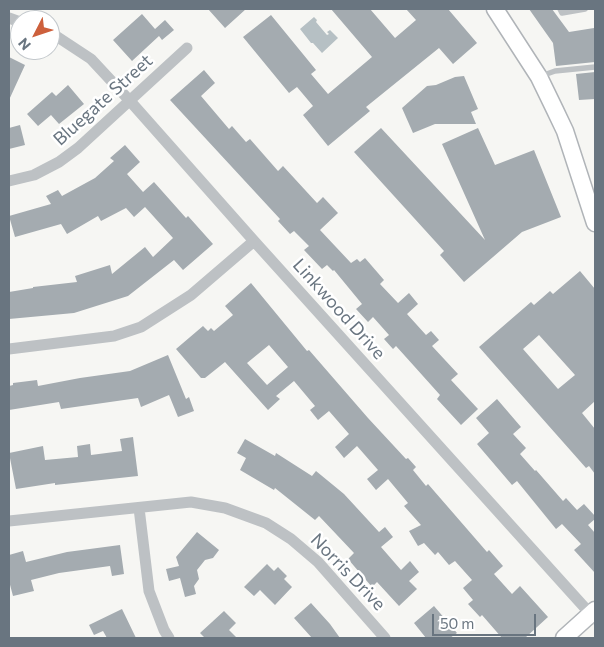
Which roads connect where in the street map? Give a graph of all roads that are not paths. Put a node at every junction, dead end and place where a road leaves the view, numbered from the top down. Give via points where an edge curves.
1 (494, 9) edge
2 (560, 9) edge
3 (585, 9) edge
4 (60, 39) edge
5 (187, 48) dead end
6 (595, 67) edge
7 (539, 77) junction
8 (130, 101) junction
9 (9, 181) edge
10 (595, 223) edge
11 (254, 241) junction
12 (9, 349) edge
13 (139, 508) junction
14 (9, 521) edge
15 (594, 614) edge
16 (169, 638) edge
17 (385, 638) edge
18 (564, 638) edge

1 - 7 street
2 - 3 lane via 562,13
4 - 8 street, Linkwood Drive via 91,59
5 - 8 street, Bluegate Street
6 - 7 lane via 555,70
7 - 10 street via 565,131
8 - 9 street, Bluegate Street via 59,162 34,175
8 - 11 street, Linkwood Drive
11 - 12 street via 191,295 141,327 114,336
11 - 15 street, Linkwood Drive
13 - 14 street, Norris Drive
13 - 16 street via 149,590
13 - 17 street, Norris Drive via 191,502 225,508 266,524 291,539 318,562
15 - 18 street

